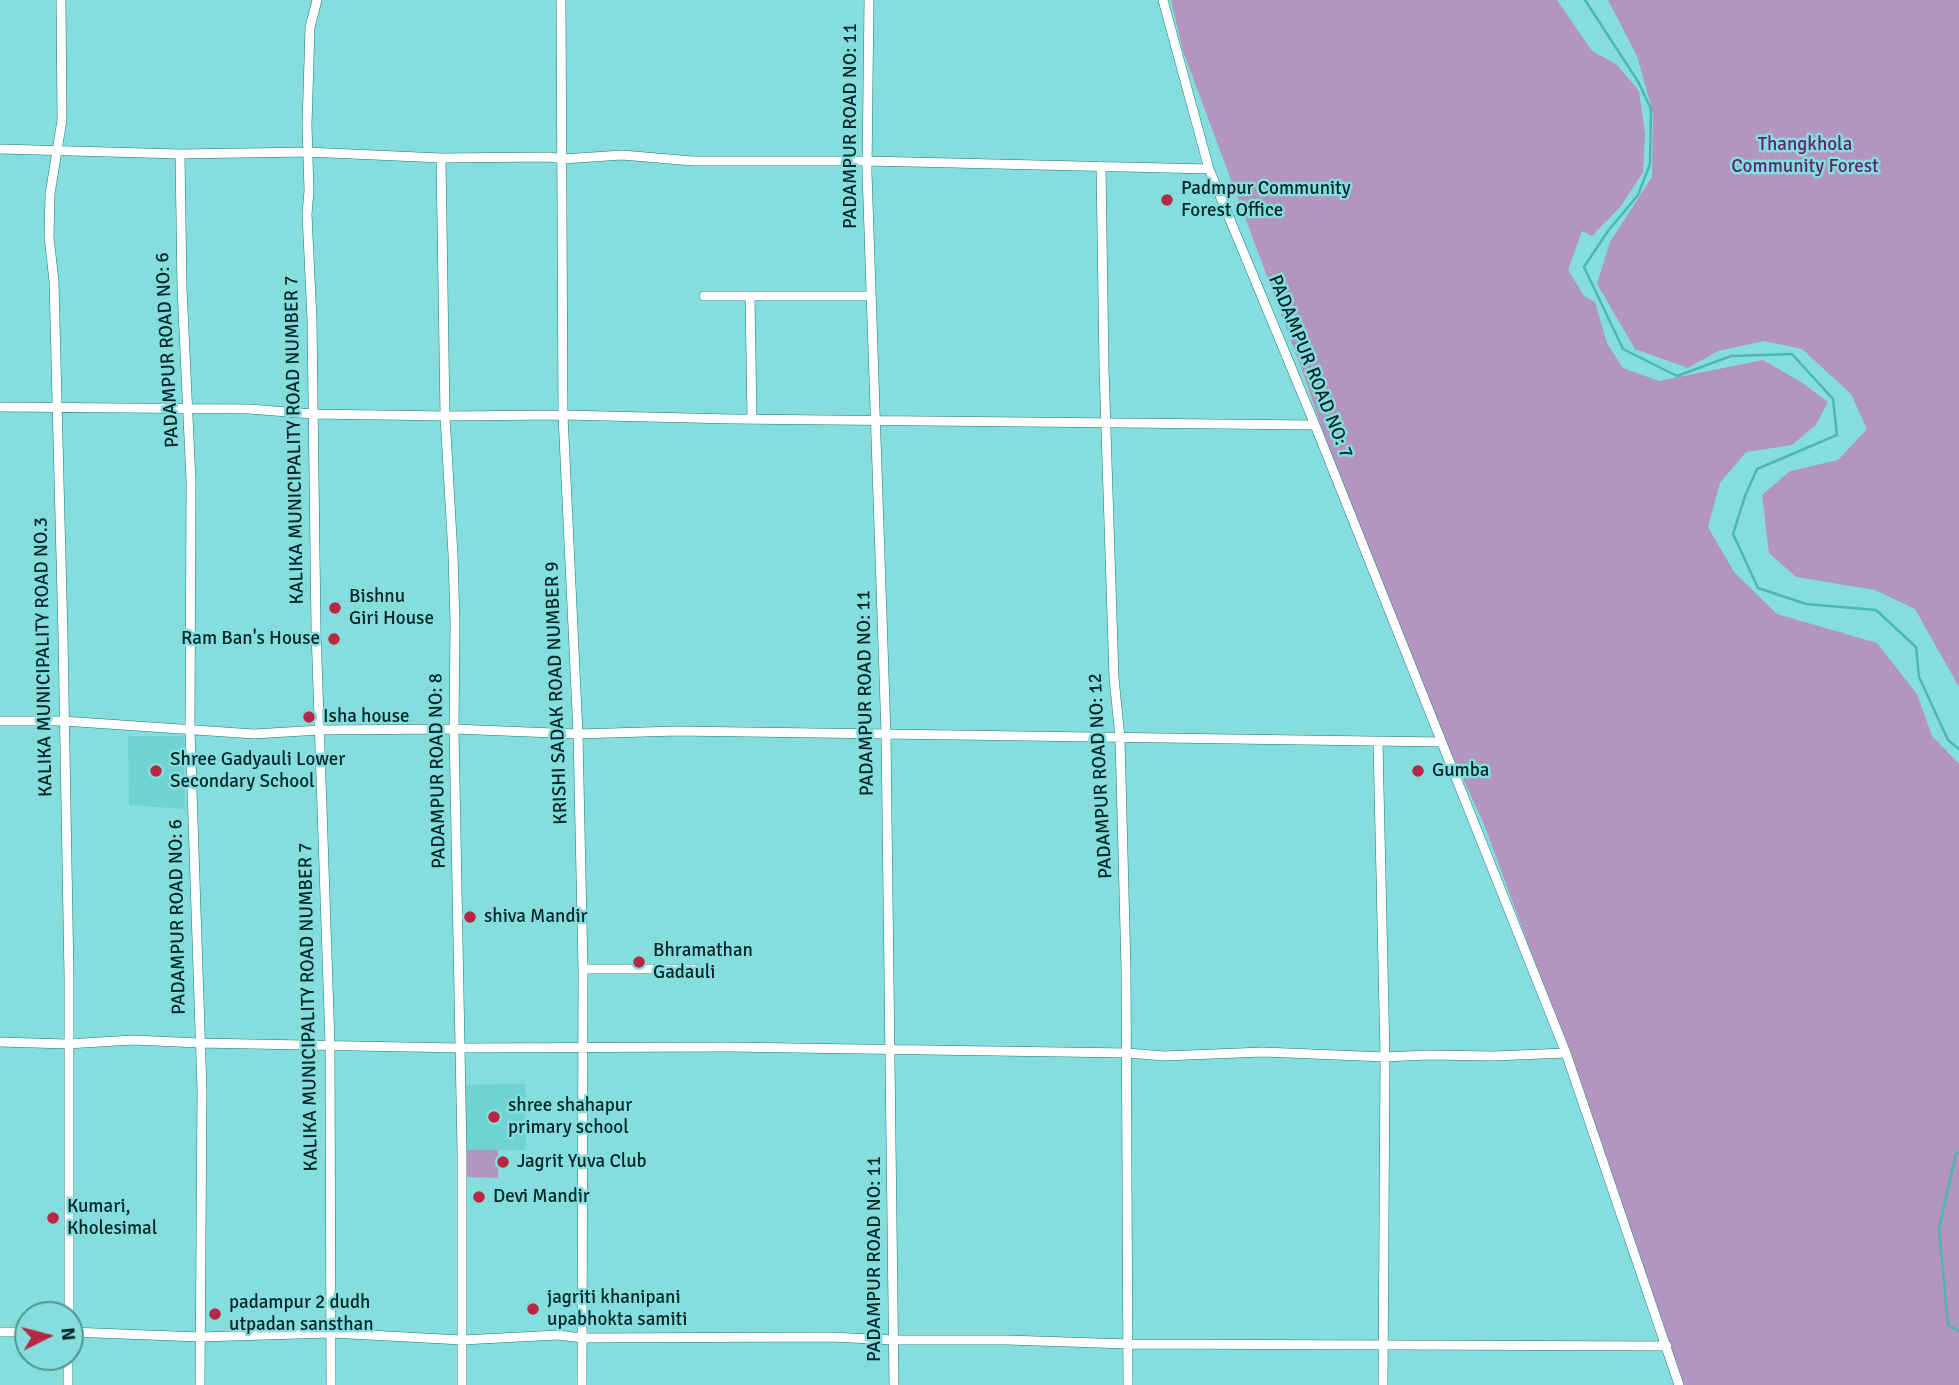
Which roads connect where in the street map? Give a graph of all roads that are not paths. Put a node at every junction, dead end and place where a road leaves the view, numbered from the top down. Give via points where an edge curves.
1 (61, 0) edge
2 (317, 0) edge
3 (561, 0) edge
4 (869, 0) edge
5 (1163, 0) edge
6 (0, 149) edge
7 (57, 149) junction
8 (307, 152) junction
9 (180, 154) junction
10 (440, 158) junction
11 (563, 159) junction
12 (867, 161) junction
13 (1101, 166) junction
14 (1209, 169) junction
15 (704, 296) dead end
16 (750, 296) junction
17 (871, 296) junction
18 (0, 407) edge
19 (57, 407) junction
20 (189, 408) junction
21 (313, 414) junction
22 (563, 415) junction
23 (445, 416) junction
24 (752, 419) junction
25 (875, 419) junction
26 (1107, 423) junction
27 (1315, 425) junction
28 (63, 721) junction
29 (0, 722) edge
30 (454, 729) junction
31 (190, 730) junction
32 (320, 730) junction
33 (578, 734) junction
34 (886, 734) junction
35 (1120, 738) junction
36 (1378, 741) junction
37 (1441, 742) junction
38 (583, 969) junction
39 (695, 969) dead end
40 (0, 1042) edge
41 (199, 1043) junction
42 (67, 1044) junction
43 (330, 1044) junction
44 (582, 1046) junction
45 (460, 1048) junction
46 (891, 1050) junction
47 (1127, 1052) junction
48 (1566, 1053) junction
49 (1385, 1057) junction
50 (69, 1301) edge
51 (84, 1333) edge
52 (331, 1333) junction
53 (200, 1337) junction
54 (582, 1338) junction
55 (462, 1340) junction
56 (894, 1340) junction
57 (1128, 1344) junction
58 (1382, 1345) junction
59 (1667, 1346) junction
60 (200, 1385) edge
61 (331, 1385) edge
62 (462, 1385) edge
63 (582, 1385) edge
64 (894, 1385) edge
65 (1128, 1385) edge
66 (1383, 1385) edge
67 (1679, 1385) edge

1 - 7 street, KALIKA MUNICIPALITY ROAD NO.3 via 62,120
2 - 8 street, KALIKA MUNICIPALITY ROAD NUMBER 7 via 310,27
3 - 11 street, KRISHI SADAK ROAD NUMBER 9
4 - 12 street, PADAMPUR ROAD NO: 11
5 - 14 street, PADAMPUR ROAD NO: 7
6 - 7 street
7 - 9 street
7 - 19 street, KALIKA MUNICIPALITY ROAD NO.3 via 50,237
8 - 9 street
8 - 10 street
8 - 21 street, KALIKA MUNICIPALITY ROAD NUMBER 7
9 - 20 street, PADAMPUR ROAD NO: 6
10 - 11 street
10 - 23 street, PADAMPUR ROAD NO: 8
11 - 12 street via 622,155 692,161
11 - 22 street, KRISHI SADAK ROAD NUMBER 9
12 - 13 street
12 - 17 street, PADAMPUR ROAD NO: 11
13 - 14 street
13 - 26 street, PADAMPUR ROAD NO: 12
14 - 27 street, PADAMPUR ROAD NO: 7
15 - 16 street
16 - 17 street
16 - 24 street
17 - 25 street, PADAMPUR ROAD NO: 11
18 - 19 street
19 - 20 street
19 - 28 street, KALIKA MUNICIPALITY ROAD NO.3
20 - 21 street
20 - 31 street, PADAMPUR ROAD NO: 6
21 - 23 street
21 - 32 street, KALIKA MUNICIPALITY ROAD NUMBER 7
22 - 23 street
22 - 24 street
22 - 33 street, KRISHI SADAK ROAD NUMBER 9
23 - 30 street, PADAMPUR ROAD NO: 8 via 453,555
24 - 25 street
25 - 26 street
25 - 34 street, PADAMPUR ROAD NO: 11
26 - 27 street
26 - 35 street, PADAMPUR ROAD NO: 12 via 1114,678
27 - 37 street, PADAMPUR ROAD NO: 7
28 - 29 street
28 - 31 street
28 - 42 street, KALIKA MUNICIPALITY ROAD NO.3
30 - 32 street
30 - 33 street
30 - 45 street, PADAMPUR ROAD NO: 8
31 - 32 street via 254,734
31 - 41 street, PADAMPUR ROAD NO: 6
32 - 43 street, KALIKA MUNICIPALITY ROAD NUMBER 7
33 - 34 street
33 - 38 street, KRISHI SADAK ROAD NUMBER 9
34 - 35 street
34 - 46 street, PADAMPUR ROAD NO: 11
35 - 36 street
35 - 47 street, PADAMPUR ROAD NO: 12
36 - 37 street
36 - 49 street
37 - 48 street, PADAMPUR ROAD NO: 7
38 - 39 street
38 - 44 street, KRISHI SADAK ROAD NUMBER 9
40 - 42 street
41 - 42 street
41 - 43 street
41 - 53 street, PADAMPUR ROAD NO: 6
42 - 50 street, KALIKA MUNICIPALITY ROAD NO.3
43 - 45 street
43 - 52 street, KALIKA MUNICIPALITY ROAD NUMBER 7
44 - 45 street
44 - 46 street
44 - 54 street, KRISHI SADAK ROAD NUMBER 9
45 - 55 street, PADAMPUR ROAD NO: 8
46 - 47 street
46 - 56 street, PADAMPUR ROAD NO: 11
47 - 49 street
47 - 57 street, PADAMPUR ROAD NO: 12
48 - 49 street
48 - 59 street, PADAMPUR ROAD NO: 7
49 - 58 street
51 - 53 street
52 - 53 street
52 - 55 street
52 - 61 street, KALIKA MUNICIPALITY ROAD NUMBER 7
53 - 60 street, PADAMPUR ROAD NO: 6
54 - 55 street
54 - 56 street
54 - 63 street, KRISHI SADAK ROAD NUMBER 9
55 - 62 street, PADAMPUR ROAD NO: 8
56 - 57 street
56 - 64 street, PADAMPUR ROAD NO: 11
57 - 58 street
57 - 65 street, PADAMPUR ROAD NO: 12
58 - 59 street
58 - 66 street
59 - 67 street, PADAMPUR ROAD NO: 7

